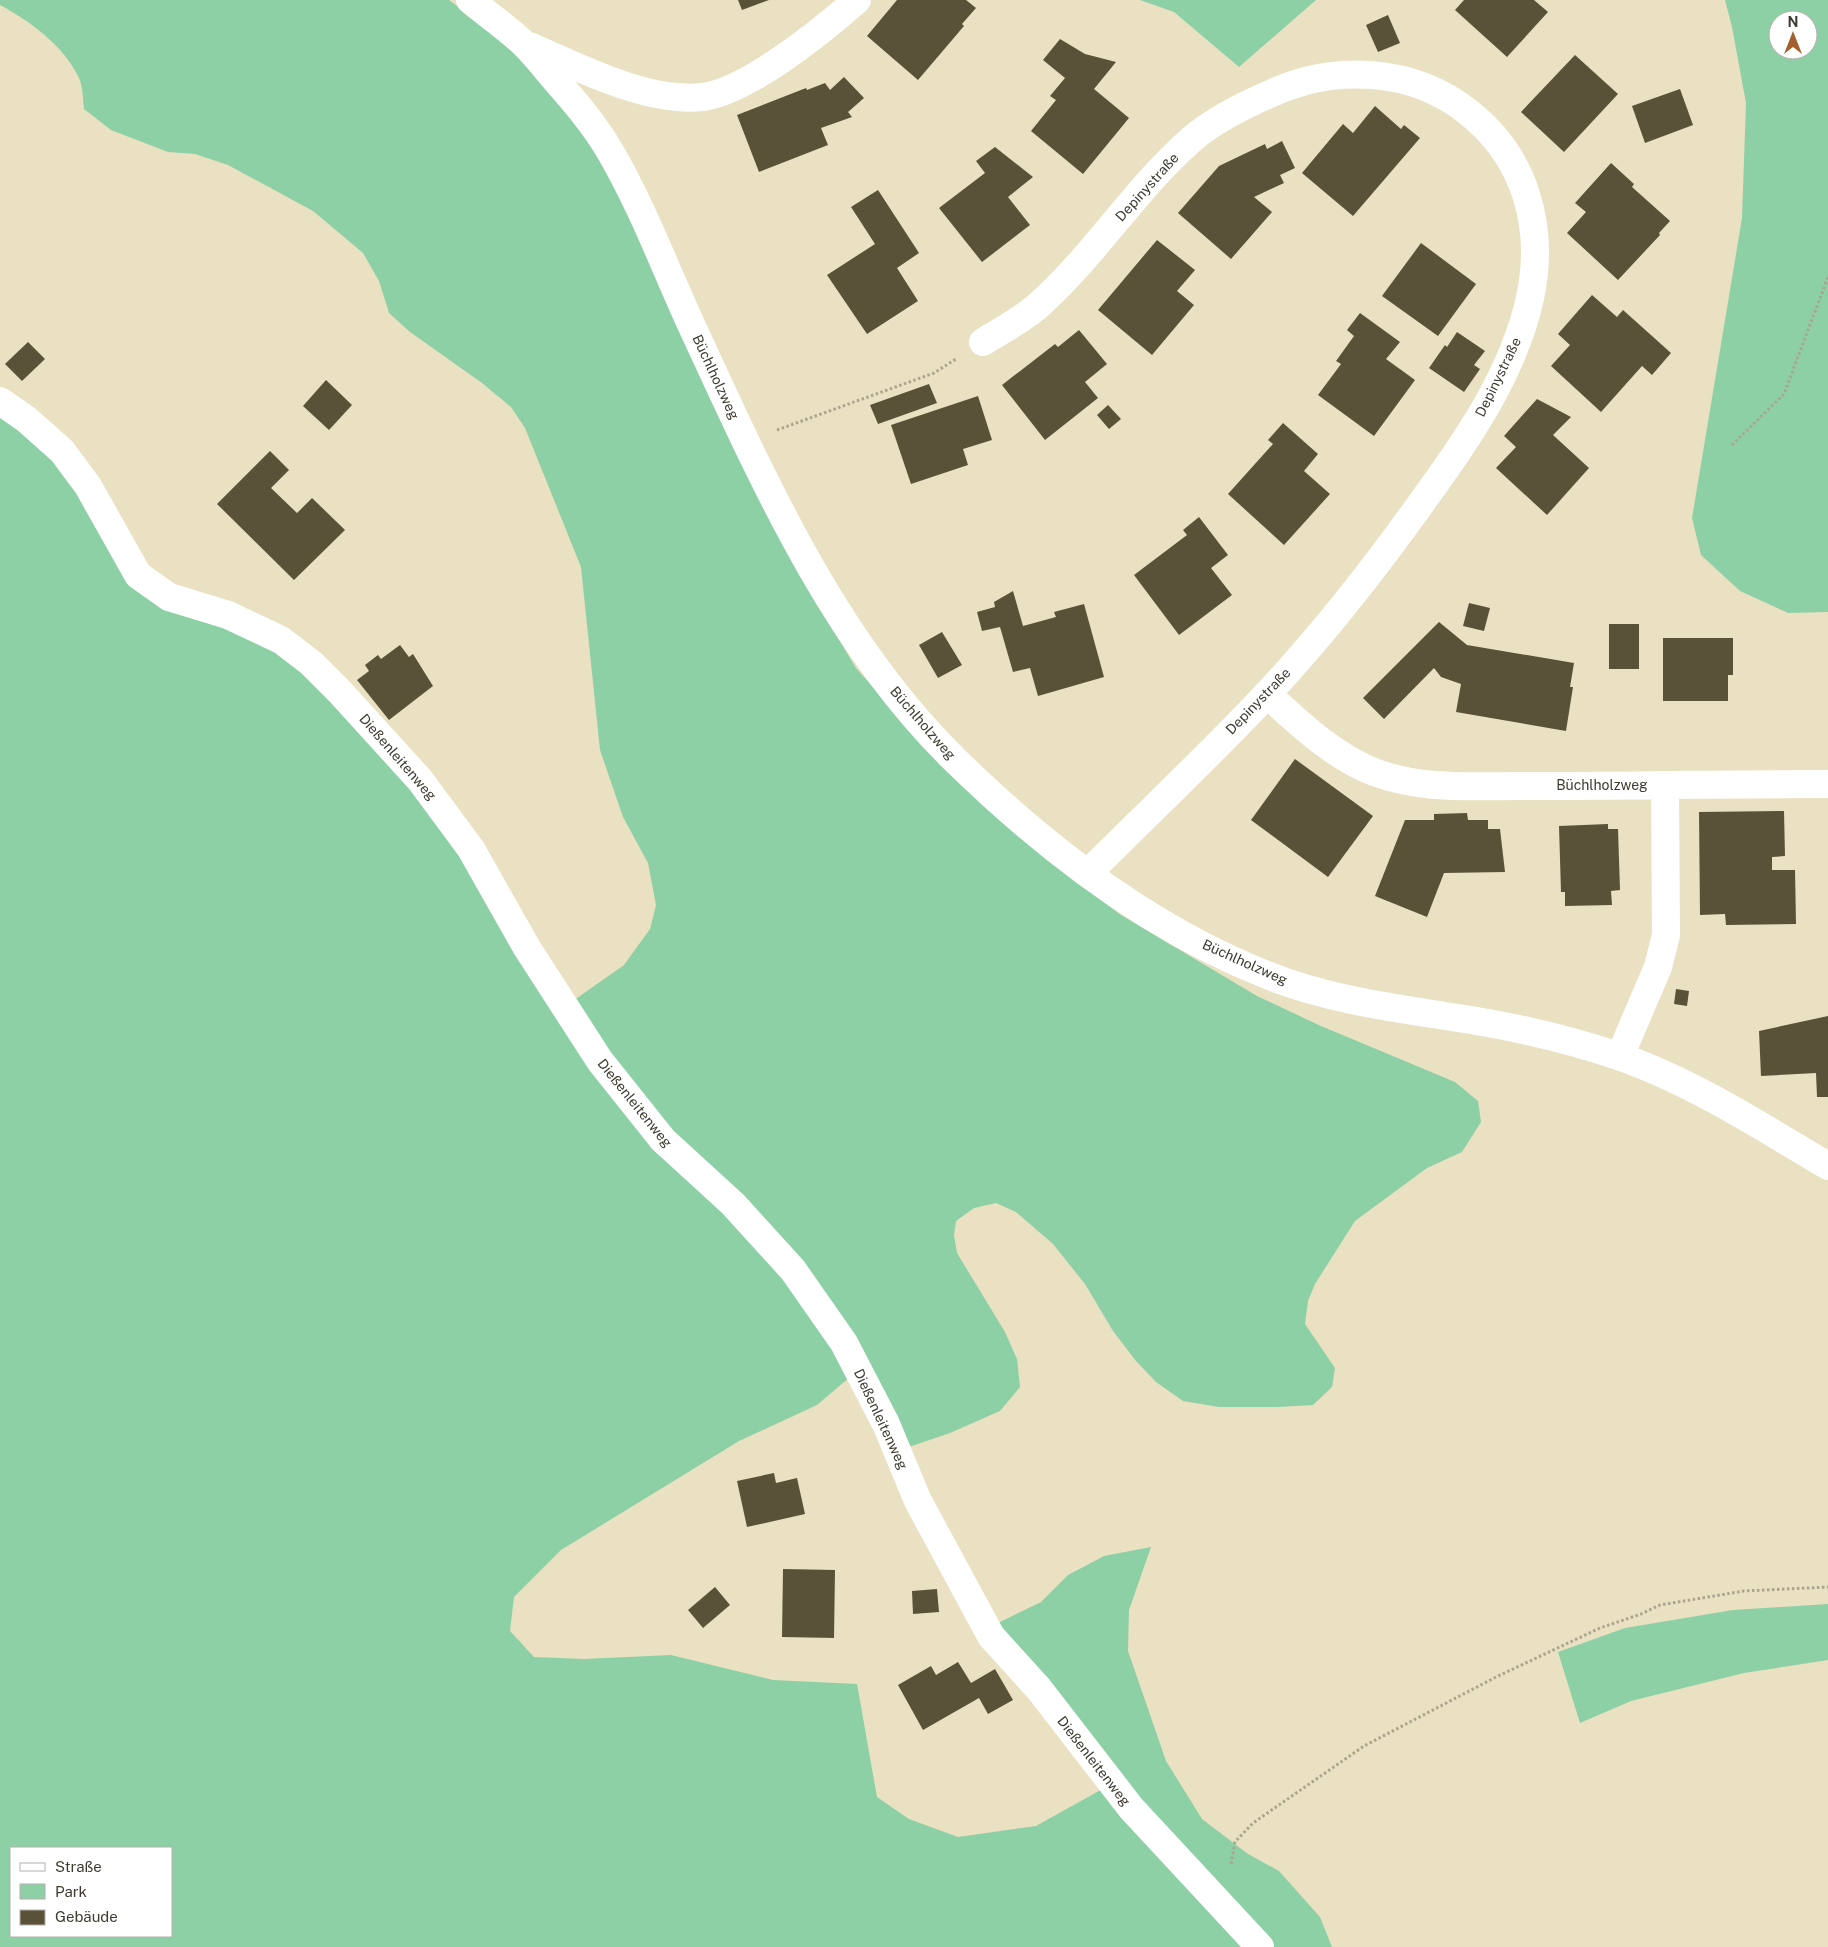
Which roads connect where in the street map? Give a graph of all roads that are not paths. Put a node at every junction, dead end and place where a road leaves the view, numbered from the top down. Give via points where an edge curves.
1 (470, 0) edge
2 (856, 0) edge
3 (524, 43) junction
4 (983, 342) dead end
5 (0, 401) edge
6 (1267, 694) junction
7 (1828, 784) edge
8 (1665, 785) junction
9 (1088, 873) junction
10 (1620, 1056) junction
11 (1828, 1166) edge
12 (1260, 1947) edge

1 - 3 street, Büchlholzweg
2 - 3 street, Büchlholzweg via 754,76 730,89 704,97 682,98 643,89 574,66
3 - 9 street, Büchlholzweg via 590,120 610,152 635,199 745,442 839,617 916,718 954,759 1041,838
4 - 6 street, Depinystraße via 1036,308 1071,274 1192,138 1229,113 1276,90 1318,77 1353,74 1408,80 1449,96 1482,123 1506,153 1525,190 1534,224 1536,261 1515,346 1488,404 1453,459 1346,604
5 - 12 street, Dießenleitenweg via 26,418 62,451 88,486 138,575 169,597 228,615 281,640 311,662 420,780 471,849 527,948 600,1061 663,1140 733,1204 793,1270 844,1344 886,1424 918,1502 990,1636 1038,1689 1131,1808
6 - 8 street, Büchlholzweg via 1308,731 1344,756 1404,782 1442,786
6 - 9 street, Depinystraße
7 - 8 street, Büchlholzweg
8 - 10 street, Büchlholzweg via 1666,934 1658,967
9 - 10 street, Büchlholzweg via 1159,921 1268,976 1332,995 1478,1021
10 - 11 street, Büchlholzweg via 1691,1088

